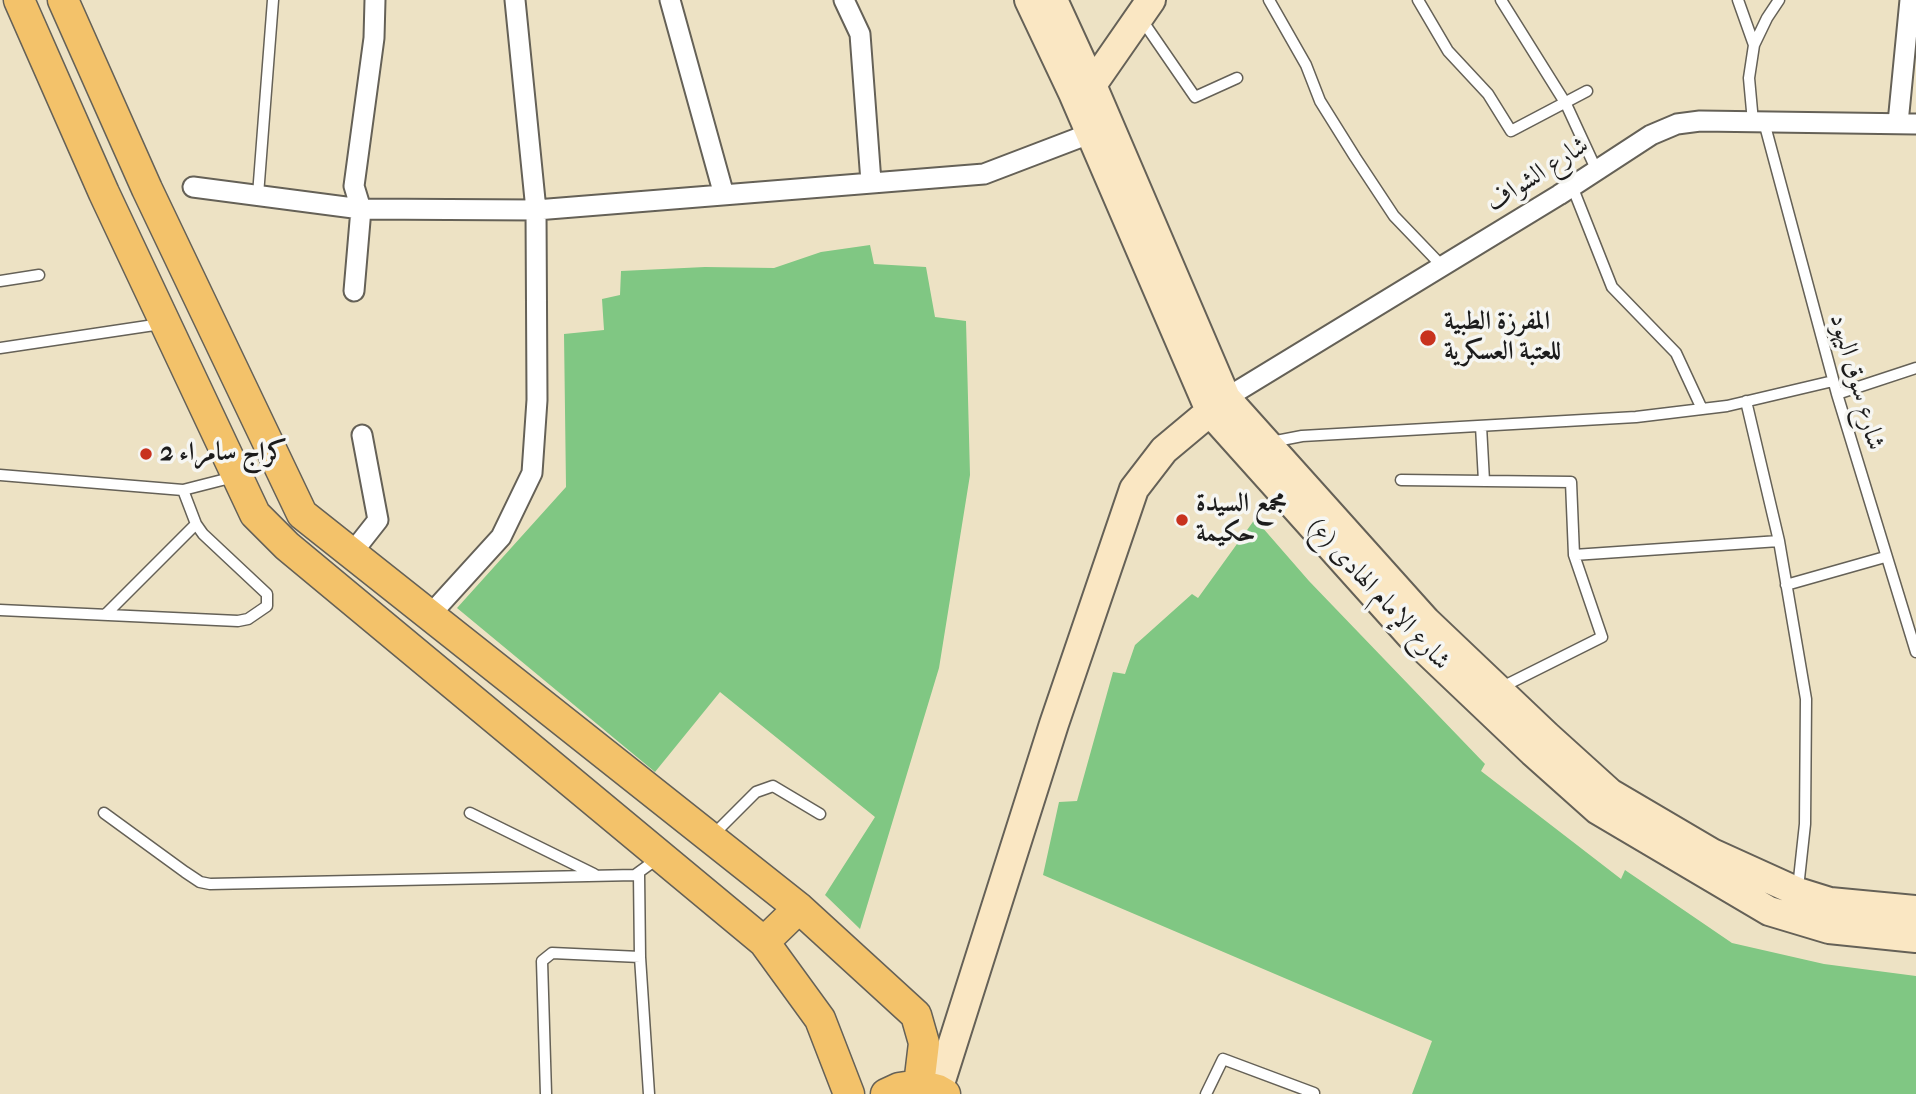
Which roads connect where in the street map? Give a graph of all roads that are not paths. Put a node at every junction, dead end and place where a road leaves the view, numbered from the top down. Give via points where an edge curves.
1 (19, 0) edge
2 (63, 0) edge
3 (273, 0) edge
4 (375, 0) edge
5 (515, 0) edge
6 (670, 0) edge
7 (844, 0) edge
8 (1029, 0) edge
9 (1053, 0) edge
10 (1269, 0) edge
11 (1418, 0) edge
12 (1501, 0) edge
13 (1738, 0) edge
14 (1779, 0) edge
15 (1910, 0) edge
16 (1145, 8) edge
17 (1754, 45) junction
18 (1237, 78) dead end
19 (1082, 89) junction
20 (1587, 91) dead end
21 (1566, 104) junction
22 (1759, 122) junction
23 (1907, 123) edge
24 (1099, 130) junction
25 (1596, 169) junction
26 (871, 182) junction
27 (1572, 185) junction
28 (193, 187) dead end
29 (147, 189) junction
30 (104, 193) junction
31 (258, 195) junction
32 (724, 195) junction
33 (361, 209) junction
34 (536, 210) junction
35 (1442, 266) junction
36 (39, 275) dead end
37 (0, 281) edge
38 (354, 291) dead end
39 (165, 324) junction
40 (0, 348) edge
41 (1916, 368) edge
42 (1833, 381) junction
43 (1837, 394) junction
44 (1746, 401) junction
45 (1219, 405) junction
46 (1702, 409) junction
47 (1481, 426) junction
48 (362, 435) dead end
49 (1266, 443) junction
50 (0, 475) edge
51 (237, 476) junction
52 (1401, 480) dead end
53 (1484, 481) junction
54 (183, 490) junction
55 (196, 524) junction
56 (1779, 541) junction
57 (352, 553) junction
58 (1574, 555) junction
59 (1885, 557) junction
60 (1786, 585) junction
61 (0, 610) edge
62 (105, 615) junction
63 (430, 615) junction
64 (1916, 652) edge
65 (1497, 690) junction
66 (104, 813) dead end
67 (470, 813) dead end
68 (820, 814) dead end
69 (711, 838) junction
70 (650, 865) junction
71 (598, 876) junction
72 (1798, 892) junction
73 (799, 908) junction
74 (1916, 910) edge
75 (1916, 938) edge
76 (764, 942) junction
77 (640, 957) junction
78 (934, 1090) edge
79 (1314, 1093) edge
80 (546, 1094) edge
81 (649, 1094) edge
82 (849, 1094) edge
83 (886, 1094) edge
84 (1206, 1094) edge

1 - 30 main road
2 - 29 main road
3 - 31 lane
4 - 33 street via 354,186
5 - 34 street
6 - 32 street
7 - 26 street via 860,34
8 - 19 main road, شارع الإمام الهادی (ع)
9 - 19 main road, شارع الإمام الهادی (ع)
10 - 35 lane via 1354,157 1395,216
11 - 21 lane via 1448,51 1488,94 1511,131
12 - 21 lane
13 - 17 lane
14 - 17 lane
15 - 23 street
16 - 18 lane via 1195,97
16 - 19 main road
17 - 22 lane, شارع سوق اليهود via 1749,78
19 - 24 main road, شارع الإمام الهادی (ع)
20 - 21 lane
21 - 25 lane
22 - 23 street, شارع الشواف
22 - 25 street, شارع الشواف via 1677,124
22 - 42 lane, شارع سوق اليهود
24 - 26 street via 984,174
24 - 45 main road, شارع الإمام الهادی (ع)
25 - 27 street, شارع الشواف
26 - 32 street
27 - 35 street, شارع الشواف
27 - 46 lane via 1612,287 1676,352
28 - 31 street
29 - 30 main road
29 - 57 main road via 302,514
30 - 39 main road
31 - 33 street
32 - 34 street
33 - 34 street
33 - 38 street
34 - 63 street via 537,400 532,472 501,537
35 - 45 street, شارع الشواف
36 - 37 lane
39 - 40 lane
39 - 51 main road
41 - 43 lane
42 - 43 lane, شارع سوق اليهود
42 - 44 lane
43 - 59 lane, شارع سوق اليهود
44 - 46 lane
44 - 56 lane
45 - 49 main road, شارع الإمام الهادی (ع)
45 - 75 main road, شارع الإمام الهادی (ع) via 1411,636 1598,810 1769,911 1829,929
45 - 78 main road via 1164,450 1134,489
46 - 47 lane
47 - 49 lane via 1302,436
47 - 53 lane
48 - 57 street via 378,520
49 - 65 main road, شارع الإمام الهادی (ع) via 1426,621
50 - 54 lane
51 - 54 lane
51 - 70 main road via 255,514 287,546
52 - 53 lane
53 - 58 lane via 1571,482
54 - 55 lane
55 - 62 lane
55 - 62 lane via 267,594 267,606 238,621
56 - 58 lane
56 - 60 lane
57 - 63 main road
58 - 65 lane via 1602,637
59 - 60 lane
59 - 64 lane, شارع سوق اليهود
60 - 72 lane via 1806,699 1805,824
61 - 62 lane
63 - 69 main road
65 - 72 main road, شارع الإمام الهادی (ع) via 1610,793 1712,853
66 - 71 lane via 185,872 210,884
67 - 71 lane
68 - 69 lane via 773,786 762,788
69 - 73 main road
70 - 71 lane
70 - 76 main road
70 - 77 lane
72 - 74 main road, شارع الإمام الهادی (ع) via 1830,902
73 - 76 main road
73 - 78 main road via 916,1015
76 - 82 main road via 820,1019
77 - 80 lane via 552,953 542,961
77 - 81 lane
78 - 83 main road via 899,1088
79 - 84 lane via 1223,1059

